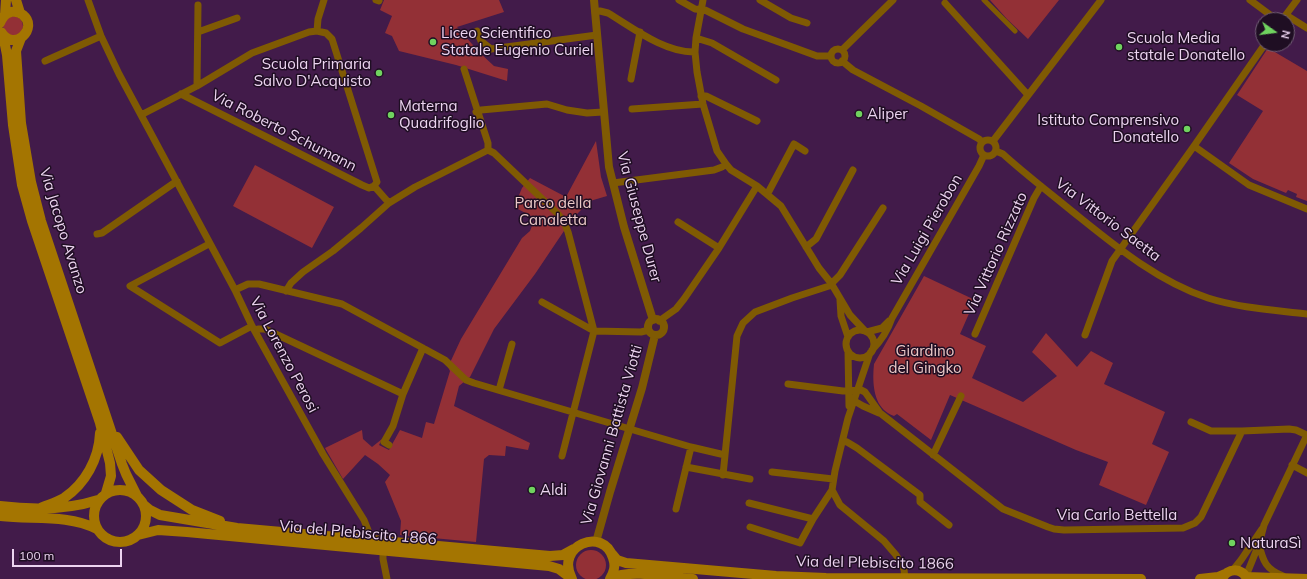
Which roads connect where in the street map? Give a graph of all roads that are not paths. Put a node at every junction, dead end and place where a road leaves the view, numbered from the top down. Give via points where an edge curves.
1 (6, 0) edge
2 (16, 0) edge
3 (88, 0) edge
4 (324, 0) edge
5 (594, 0) edge
6 (679, 0) edge
7 (703, 0) edge
8 (760, 0) edge
9 (893, 0) edge
10 (984, 0) edge
11 (1101, 0) edge
12 (1250, 0) edge
13 (1297, 0) edge
14 (945, 2) dead end
15 (198, 5) dead end
16 (701, 10) junction
17 (595, 12) junction
18 (1266, 12) edge
19 (1288, 12) edge
20 (20, 13) junction
21 (237, 18) dead end
22 (2, 19) edge
23 (1295, 22) edge
24 (808, 23) dead end
25 (1307, 28) edge
26 (317, 31) junction
27 (477, 31) dead end
28 (1015, 31) dead end
29 (1, 32) edge
30 (198, 32) junction
31 (640, 32) junction
32 (596, 35) junction
33 (101, 36) junction
34 (21, 38) junction
35 (696, 38) junction
36 (842, 50) junction
37 (695, 52) junction
38 (1260, 52) edge
39 (831, 56) junction
40 (45, 61) dead end
41 (842, 61) junction
42 (464, 68) dead end
43 (630, 78) dead end
44 (776, 80) dead end
45 (197, 86) junction
46 (181, 94) junction
47 (1028, 95) junction
48 (701, 96) junction
49 (703, 104) junction
50 (632, 109) dead end
51 (476, 112) junction
52 (603, 112) junction
53 (141, 115) junction
54 (757, 121) dead end
55 (993, 141) junction
56 (982, 142) junction
57 (1194, 146) junction
58 (488, 150) junction
59 (805, 151) dead end
60 (996, 151) junction
61 (984, 155) junction
62 (726, 164) junction
63 (853, 170) dead end
64 (177, 181) junction
65 (612, 183) junction
66 (374, 186) junction
67 (757, 186) junction
68 (1041, 186) junction
69 (768, 193) junction
70 (389, 203) junction
71 (883, 208) dead end
72 (1307, 209) edge
73 (678, 222) dead end
74 (97, 234) dead end
75 (209, 244) junction
76 (806, 247) junction
77 (719, 248) junction
78 (1119, 249) junction
79 (831, 283) junction
80 (234, 290) junction
81 (286, 291) junction
82 (840, 298) junction
83 (542, 302) dead end
84 (1307, 314) edge
85 (892, 318) junction
86 (656, 320) junction
87 (253, 328) junction
88 (866, 331) junction
89 (594, 332) junction
90 (652, 333) junction
91 (975, 334) dead end
92 (1086, 335) dead end
93 (848, 337) junction
94 (512, 344) dead end
95 (423, 348) junction
96 (848, 351) junction
97 (871, 352) junction
98 (788, 384) dead end
99 (499, 390) junction
100 (403, 394) junction
101 (853, 395) junction
102 (961, 396) dead end
103 (573, 412) junction
104 (880, 413) junction
105 (1191, 422) dead end
106 (100, 423) junction
107 (110, 428) junction
108 (630, 428) junction
109 (1242, 432) junction
110 (1307, 435) edge
111 (843, 441) junction
112 (389, 445) dead end
113 (691, 447) junction
114 (725, 455) junction
115 (933, 455) junction
116 (562, 456) dead end
117 (1292, 465) junction
118 (686, 467) junction
119 (772, 472) dead end
120 (1307, 473) edge
121 (723, 475) junction
122 (750, 479) dead end
123 (833, 479) junction
124 (832, 490) junction
125 (106, 493) junction
126 (137, 496) junction
127 (98, 500) junction
128 (749, 503) dead end
129 (144, 505) junction
130 (38, 509) junction
131 (676, 509) dead end
132 (5, 512) edge
133 (812, 519) junction
134 (949, 525) dead end
135 (1264, 525) junction
136 (237, 528) junction
137 (750, 528) dead end
138 (97, 529) junction
139 (138, 535) junction
140 (369, 539) junction
141 (596, 542) junction
142 (1259, 544) junction
143 (574, 549) junction
144 (383, 550) junction
145 (612, 554) junction
146 (1226, 574) edge
147 (1246, 577) edge
148 (387, 579) edge
149 (572, 579) edge
150 (611, 579) edge
151 (693, 579) edge
152 (905, 579) edge
153 (1141, 579) edge
154 (1200, 579) edge
155 (1289, 579) edge
156 (1307, 579) edge

1 - 22 main road
2 - 20 main road
3 - 33 street, Via Lorenzo Perosi
4 - 26 street
5 - 17 street, Via Giuseppe Durer
6 - 16 street
7 - 16 street
8 - 24 street via 791,18
9 - 36 street
10 - 28 street
11 - 47 street
12 - 18 street
13 - 19 street
14 - 47 street
15 - 30 street
16 - 35 street
16 - 39 street via 802,51 817,56
17 - 31 street via 608,14
17 - 32 street, Via Giuseppe Durer
20 - 22 main road via 11,12
20 - 34 main road, Via Jacopo Avanzo via 28,24 27,31
21 - 30 street
23 - 25 street
26 - 45 street via 252,52
26 - 66 street via 326,33 332,39 377,182
27 - 32 street via 481,40 491,49
29 - 34 main road via 6,38
29 - 106 main road, Via Jacopo Avanzo via 7,56 13,125 22,185
30 - 45 street
31 - 37 street via 664,46
31 - 43 street
32 - 52 street, Via Giuseppe Durer
33 - 40 street
33 - 53 street, Via Lorenzo Perosi
34 - 107 main road, Via Jacopo Avanzo via 16,51 17,71 21,123 31,182 41,222
35 - 37 street
35 - 44 street via 712,43
36 - 39 street via 836,49
36 - 41 street via 845,56
37 - 48 street
38 - 57 street
39 - 41 street via 834,62
41 - 56 street via 853,70
42 - 51 street
45 - 46 street
46 - 53 street
46 - 66 street, Via Roberto Schumann via 362,185 369,188
47 - 55 street
48 - 49 street
48 - 54 street via 706,96
49 - 50 street
49 - 62 street via 717,151
51 - 52 street via 547,104 587,113
51 - 58 street
52 - 65 street, Via Giuseppe Durer
53 - 64 street, Via Lorenzo Perosi
55 - 56 street
55 - 60 street
56 - 61 street via 980,151
57 - 72 street via 1249,185
57 - 78 street
58 - 70 street
58 - 89 street via 564,222
59 - 69 street via 794,144
60 - 61 street via 991,156
60 - 68 street, Via Vittorio Saetta
61 - 85 street, Via Luigi Pierobon
62 - 65 street via 714,170
62 - 67 street
63 - 76 street via 816,239
64 - 74 street
64 - 75 street, Via Lorenzo Perosi
65 - 86 street, Via Giuseppe Durer via 624,227
66 - 70 street
67 - 69 street
67 - 77 street
68 - 78 street, Via Vittorio Saetta
68 - 91 street, Via Vittorio Rizzato
69 - 76 street via 781,206
70 - 81 street via 356,233 303,272
71 - 79 street via 840,275
73 - 77 street
75 - 80 street, Via Lorenzo Perosi
75 - 87 street via 130,286 220,343
76 - 79 street
77 - 86 street via 679,306
78 - 84 street, Via Vittorio Saetta via 1173,283 1207,298
78 - 92 street via 1112,261
79 - 82 street
79 - 114 street via 755,312 739,329
80 - 81 street via 248,284 259,284
80 - 87 street, Via Lorenzo Perosi
81 - 95 street via 342,304
82 - 88 street via 850,315
82 - 93 street via 841,316
83 - 89 street
85 - 88 street, Via Luigi Pierobon via 882,328
85 - 97 street, Via Luigi Pierobon via 889,327
86 - 90 street, Via Giovanni Battista Viotti via 649,324
86 - 90 street, Via Giovanni Battista Viotti via 663,324 663,330 660,334
87 - 100 street via 265,330
87 - 140 street, Via Lorenzo Perosi via 334,473 364,520
88 - 93 street via 854,331
88 - 97 street via 874,342
89 - 90 street
89 - 103 street
90 - 108 street, Via Giovanni Battista Viotti via 642,388
93 - 96 street
94 - 99 street
95 - 99 street via 445,360 466,380
95 - 100 street
96 - 97 street via 857,357 864,357
96 - 101 street
97 - 101 street
98 - 101 street
99 - 103 street
100 - 112 street via 393,426 384,442
101 - 104 street, Via Carlo Bettella via 863,406
101 - 104 street, Via Carlo Bettella via 861,390 865,392
101 - 111 street
102 - 115 street
103 - 108 street
103 - 116 street
104 - 115 street, Via Carlo Bettella
105 - 109 street via 1211,431
106 - 125 main road, Via Jacopo Avanzo via 110,463 111,476
106 - 130 main road, Via Jacopo Avanzo via 100,441 95,458 82,482 63,499
107 - 126 main road, Via Jacopo Avanzo via 126,474
107 - 136 main road, Via Jacopo Avanzo via 139,470 161,490 192,510
108 - 113 street
108 - 141 street, Via Giovanni Battista Viotti
109 - 110 street via 1289,429
109 - 115 street, Via Carlo Bettella via 1201,516 1195,523 1183,528 1054,530 1003,509
110 - 117 street
111 - 123 street
111 - 134 street via 857,448 920,495 920,502
113 - 114 street
113 - 118 street
114 - 121 street
117 - 120 street
117 - 135 street
118 - 121 street
118 - 131 street
119 - 123 street
121 - 122 street
123 - 124 street
124 - 133 street
124 - 152 street via 840,505 884,542 896,556 904,569
125 - 126 main road via 126,490
125 - 127 main road
126 - 129 main road
127 - 130 main road via 80,506
127 - 138 main road via 94,514
128 - 133 street
129 - 136 main road, Via del Plebiscito 1866 via 160,515
129 - 139 main road via 145,524
130 - 132 main road
132 - 138 main road via 80,522
133 - 137 street via 800,543
135 - 142 street
135 - 146 street via 1241,560
136 - 140 main road, Via del Plebiscito 1866
138 - 139 main road via 106,538 117,542 130,540
139 - 144 main road, Via del Plebiscito 1866 via 158,530
140 - 143 main road, Via del Plebiscito 1866 via 550,556 563,555
141 - 143 main road, Via del Plebiscito 1866 via 585,542
141 - 145 main road, Via del Plebiscito 1866
142 - 147 street
142 - 155 street via 1267,567
143 - 149 main road via 570,554 568,567
144 - 148 street
144 - 149 main road, Via del Plebiscito 1866 via 549,566 559,569
145 - 150 main road via 615,562
145 - 152 main road, Via del Plebiscito 1866 via 617,560 626,563 776,576
146 - 147 main road via 1240,571
146 - 154 main road
147 - 155 main road
150 - 151 main road via 617,575 632,574
152 - 153 main road, Via del Plebiscito 1866
155 - 156 main road

